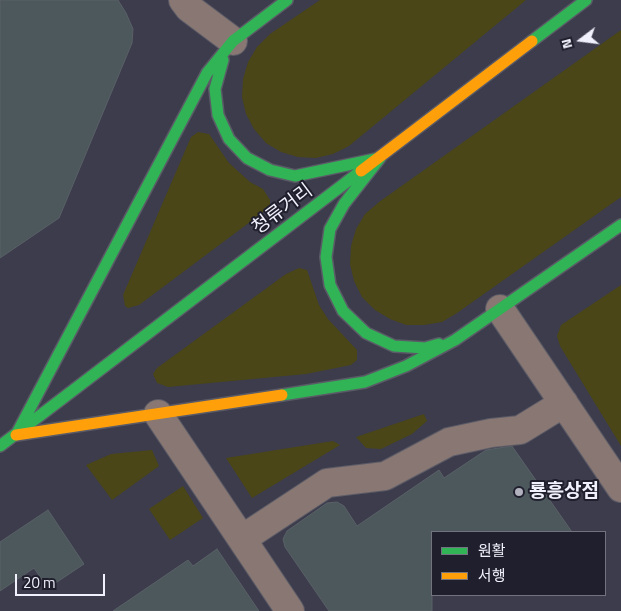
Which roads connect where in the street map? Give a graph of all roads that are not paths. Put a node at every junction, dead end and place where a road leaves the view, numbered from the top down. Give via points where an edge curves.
1 (183, 0) edge
2 (286, 0) edge
3 (586, 0) edge
4 (234, 41) junction
5 (380, 158) junction
6 (621, 225) edge
7 (500, 309) junction
8 (455, 340) junction
9 (564, 403) junction
10 (158, 414) junction
11 (16, 435) junction
12 (0, 446) edge
13 (621, 488) edge
14 (242, 539) junction
15 (290, 611) edge

1 - 4 street via 188,8
2 - 4 main road
3 - 5 main road, 청류거리
4 - 5 main road via 221,64 217,81 218,115 229,138 247,158 270,170 295,176
4 - 11 main road via 207,73
5 - 8 main road via 344,204 330,229 326,257 330,286 343,311 366,333 394,346 425,348
5 - 11 main road, 청류거리
6 - 7 main road
7 - 8 main road
7 - 9 street
8 - 10 main road via 406,366 364,382
9 - 13 street
9 - 14 street via 520,430 448,442 385,476 326,483
10 - 11 main road
10 - 14 street
11 - 12 main road, 청류거리
14 - 15 street

